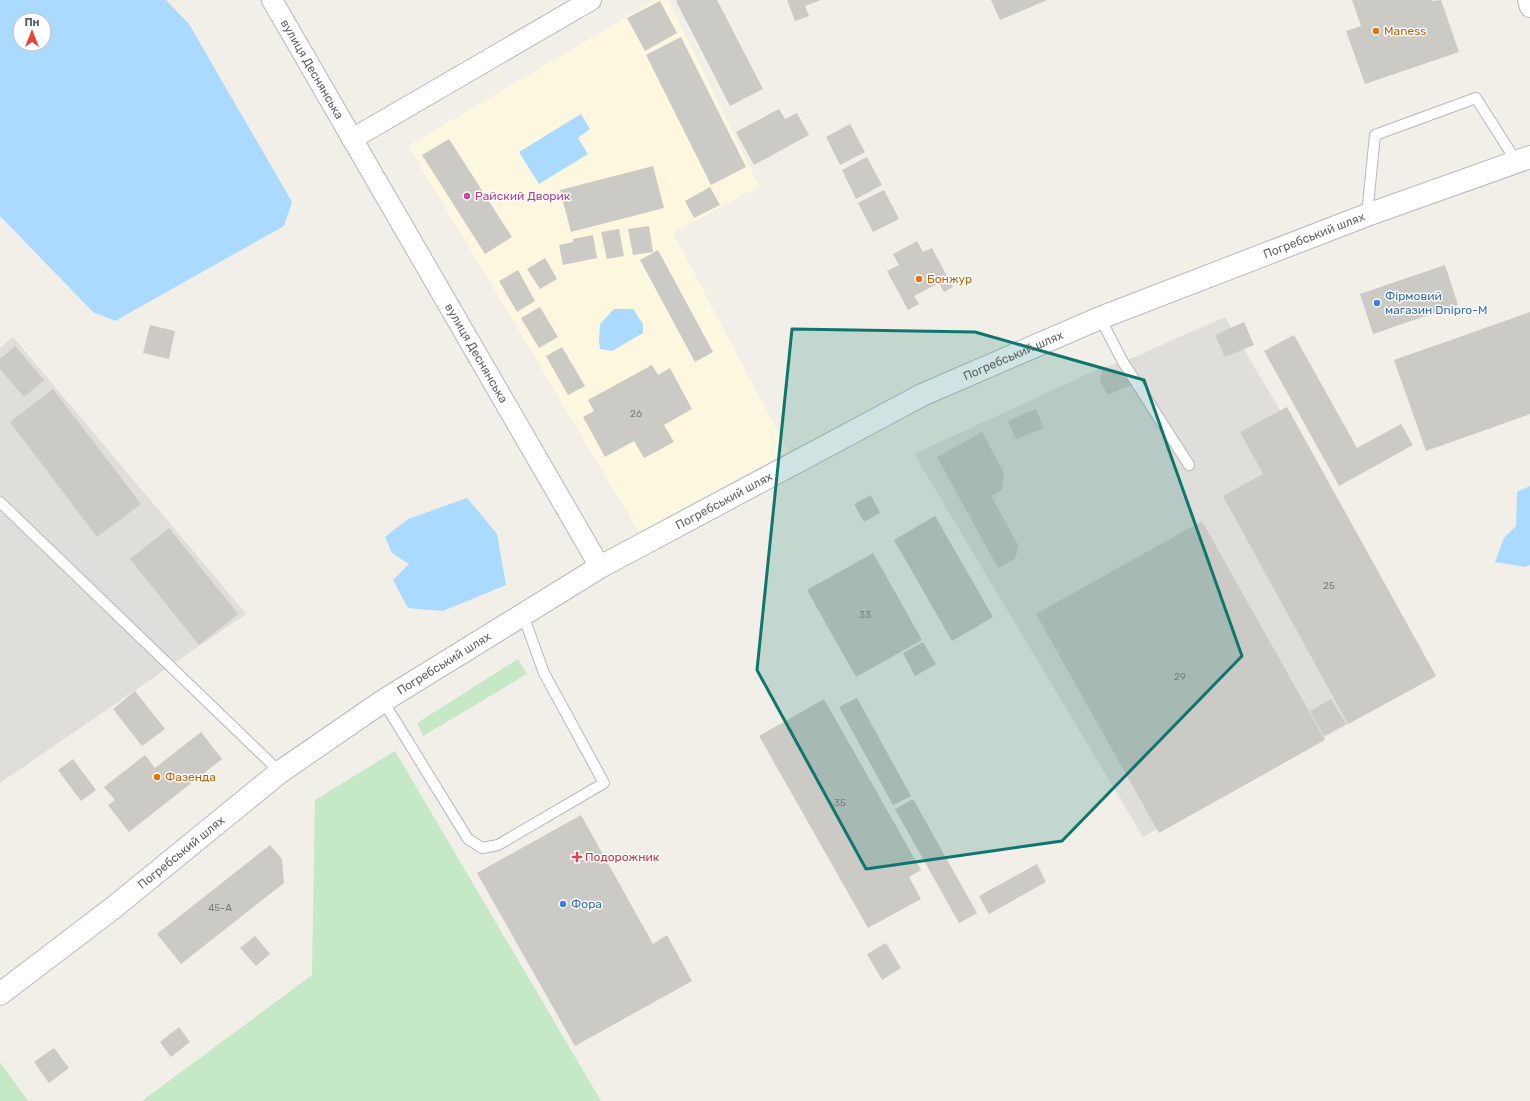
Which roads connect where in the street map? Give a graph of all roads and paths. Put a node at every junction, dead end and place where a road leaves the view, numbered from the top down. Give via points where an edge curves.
1 (272, 0) edge
2 (591, 0) edge
3 (1528, 0) edge
4 (1530, 6) edge
5 (352, 139) junction
6 (1523, 159) edge
7 (1367, 215) junction
8 (1100, 318) junction
9 (1188, 465) dead end
10 (0, 502) edge
11 (600, 567) junction
12 (523, 615) junction
13 (383, 701) junction
14 (280, 772) junction
15 (0, 994) edge

1 - 5 street, вулиця Деснянська
2 - 5 street
3 - 4 street
5 - 11 street, вулиця Деснянська
6 - 7 main road, Погребський шлях
6 - 7 lane via 1476,98 1375,135
7 - 8 main road, Погребський шлях
8 - 9 lane via 1123,362
8 - 11 main road, Погребський шлях via 922,395
10 - 14 lane
11 - 12 main road, Погребський шлях
12 - 13 main road, Погребський шлях
12 - 13 lane via 544,673 604,783 498,845 482,848 468,839
13 - 14 main road, Погребський шлях
14 - 15 main road, Погребський шлях via 114,908

